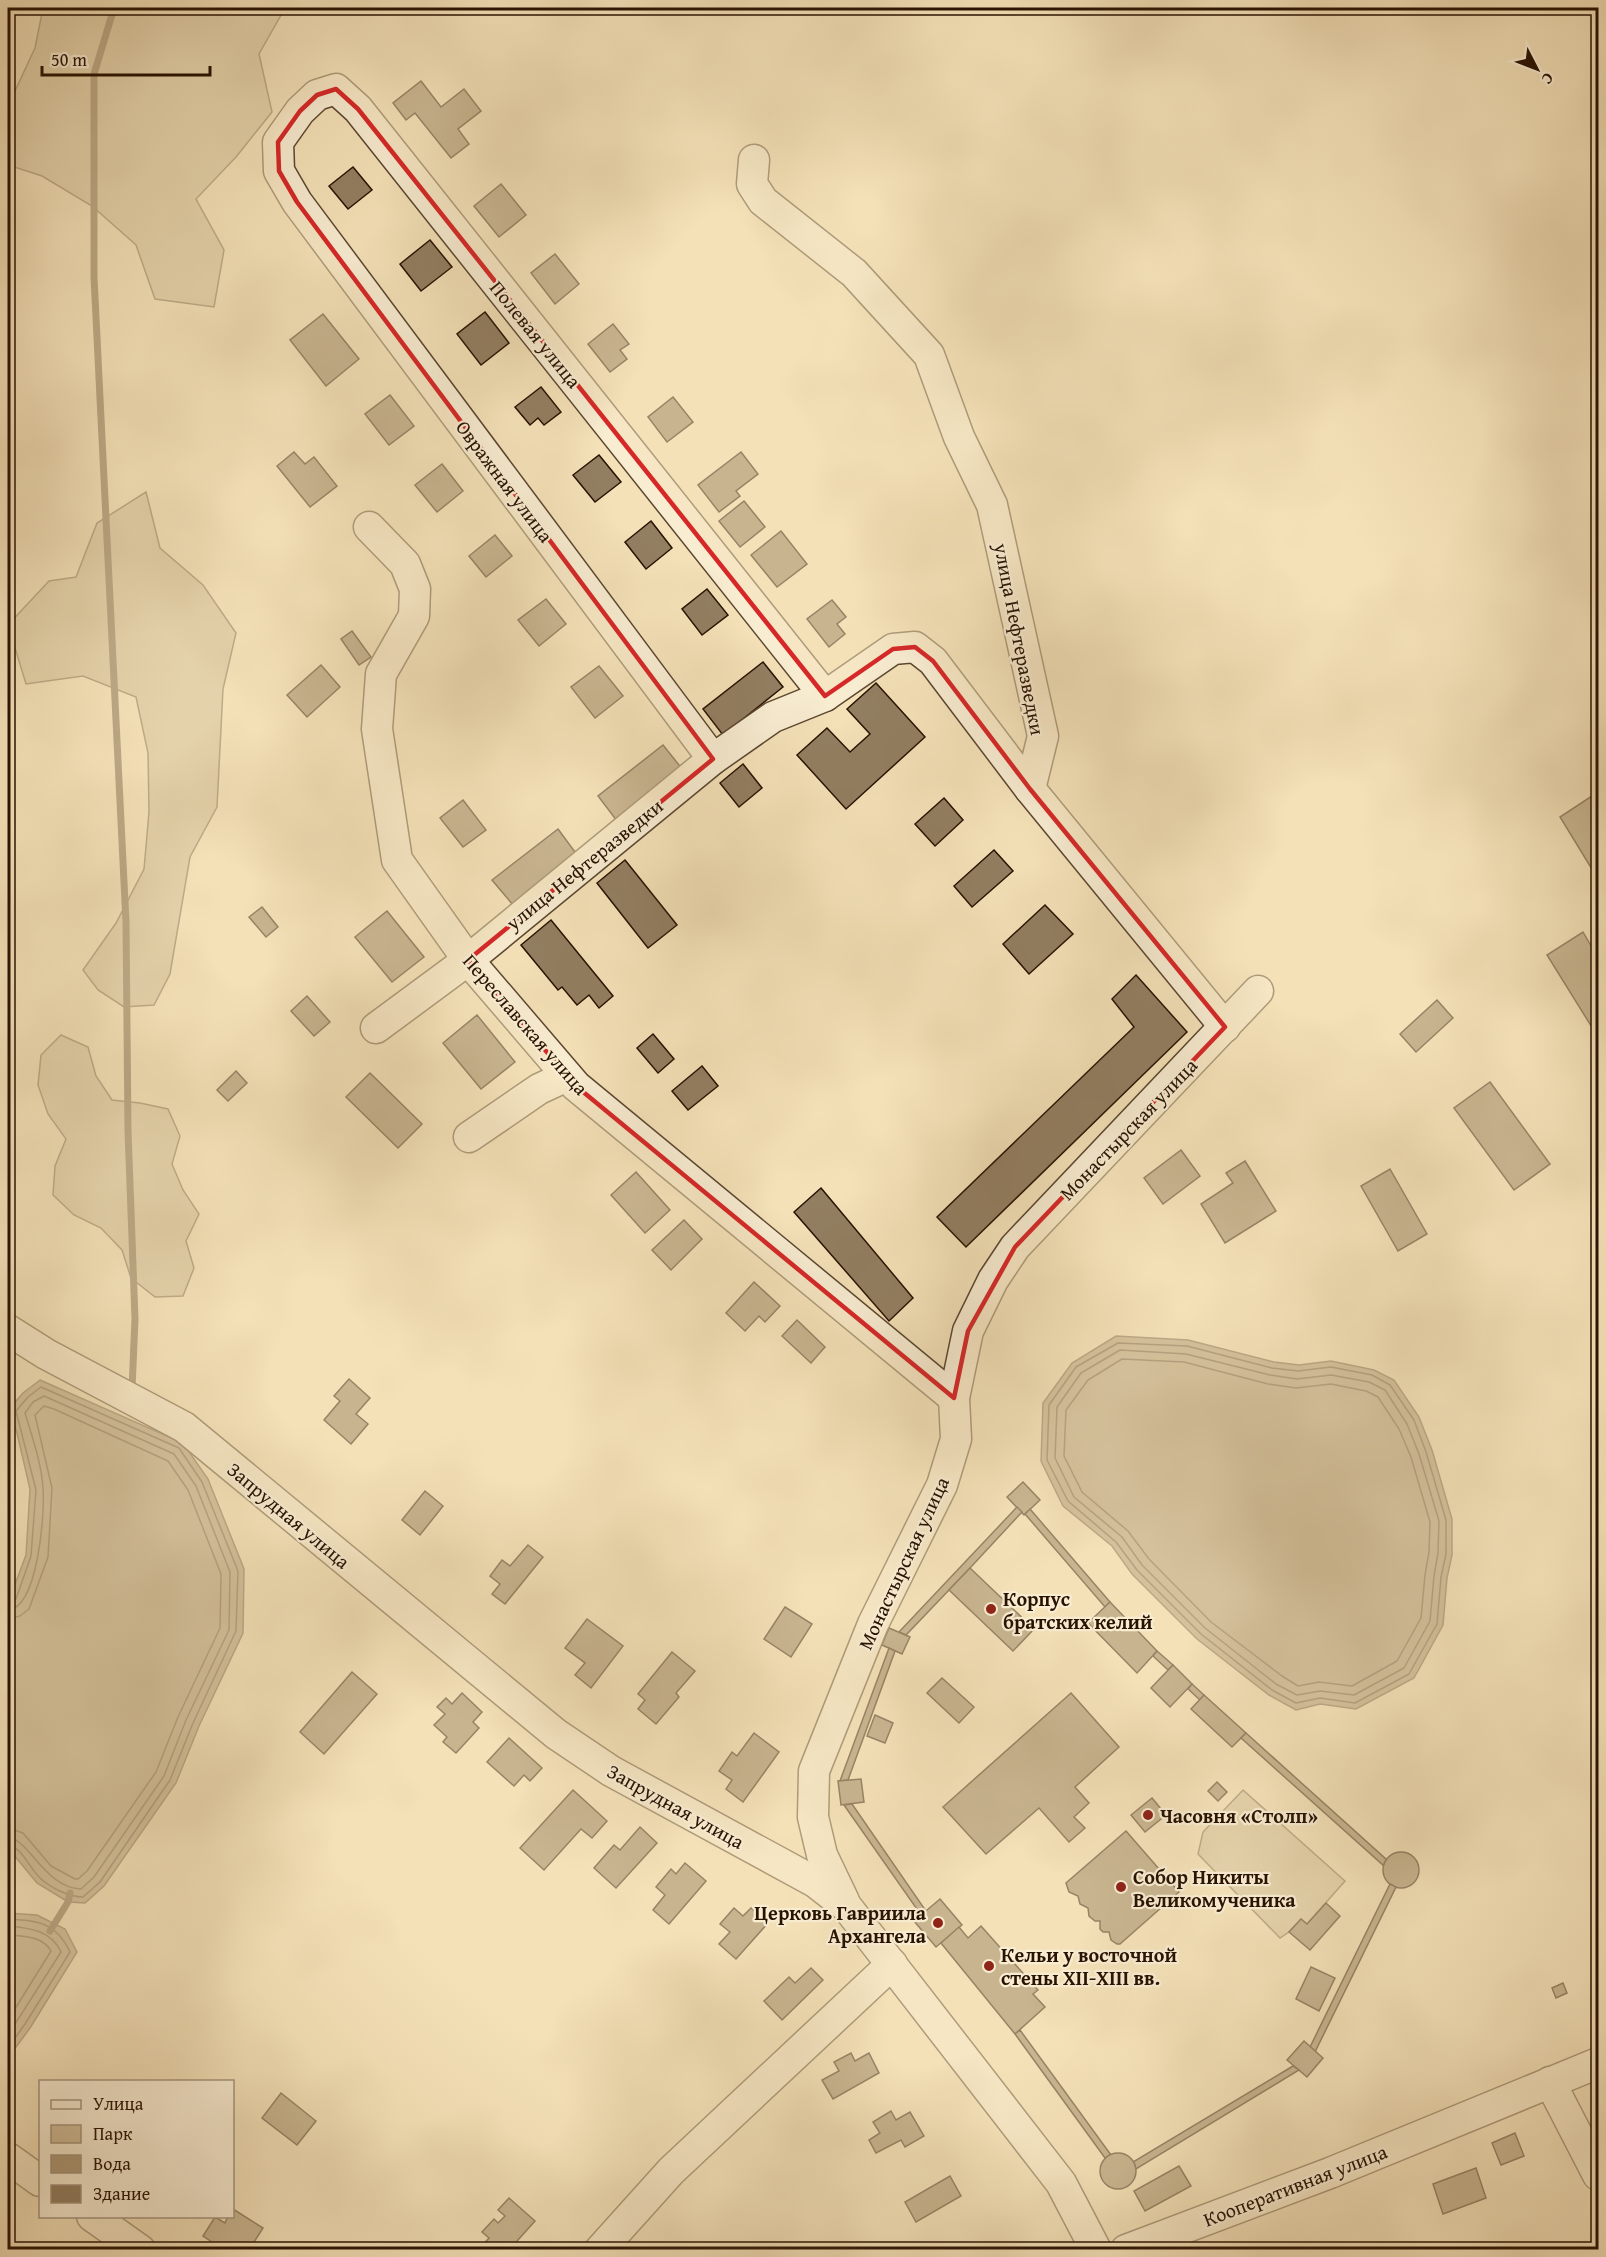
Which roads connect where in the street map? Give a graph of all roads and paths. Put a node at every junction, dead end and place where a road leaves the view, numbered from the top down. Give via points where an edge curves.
1 (754, 160) dead end
2 (297, 202) joint
3 (369, 527) dead end
4 (825, 696) junction
5 (713, 759) junction
6 (1030, 789) junction
7 (468, 960) junction
8 (1258, 991) dead end
9 (1225, 1027) junction
10 (376, 1028) dead end
11 (567, 1076) junction
12 (469, 1137) dead end
13 (8, 1330) edge
14 (954, 1398) junction
15 (847, 1907) junction
16 (892, 1964) junction
17 (1599, 2063) edge
18 (1550, 2082) junction
19 (8, 2158) edge
20 (1599, 2175) edge
21 (39, 2180) edge
22 (93, 2218) edge
23 (140, 2250) edge
24 (600, 2250) edge
25 (1096, 2250) edge
26 (1126, 2250) edge

1 - 6 street, улица Нефтеразведки via 753,184 763,201 854,273 929,355 959,437 992,505 1043,736
2 - 4 street, Полевая улица via 279,171 278,142 317,95 336,89 358,109
2 - 5 street, Овражная улица
3 - 7 street, Переславская улица via 405,564 415,589 414,616 381,674 377,729 398,860
4 - 5 street, улица Нефтеразведки via 773,717
4 - 6 street, улица Нефтеразведки via 893,649 915,647 933,661
5 - 7 street, улица Нефтеразведки
6 - 9 street
7 - 10 street, улица Нефтеразведки
7 - 11 street, Переславская улица
8 - 9 street, Монастырская улица
9 - 14 street, Монастырская улица via 1015,1247 993,1280 968,1331
11 - 12 street via 539,1089
11 - 14 street, Переславская улица
13 - 15 street, Запрудная улица via 116,1393 184,1427 556,1734 611,1771 814,1882
14 - 15 street, Монастырская улица via 956,1438 942,1485 873,1624 814,1771 813,1817 819,1845
15 - 16 street, Запрудная улица
16 - 24 street via 671,2170
16 - 25 street, Запрудная улица via 1061,2183
17 - 18 street, Кооперативная улица
18 - 20 street
18 - 26 street, Кооперативная улица via 1330,2173
19 - 21 street
22 - 23 street

